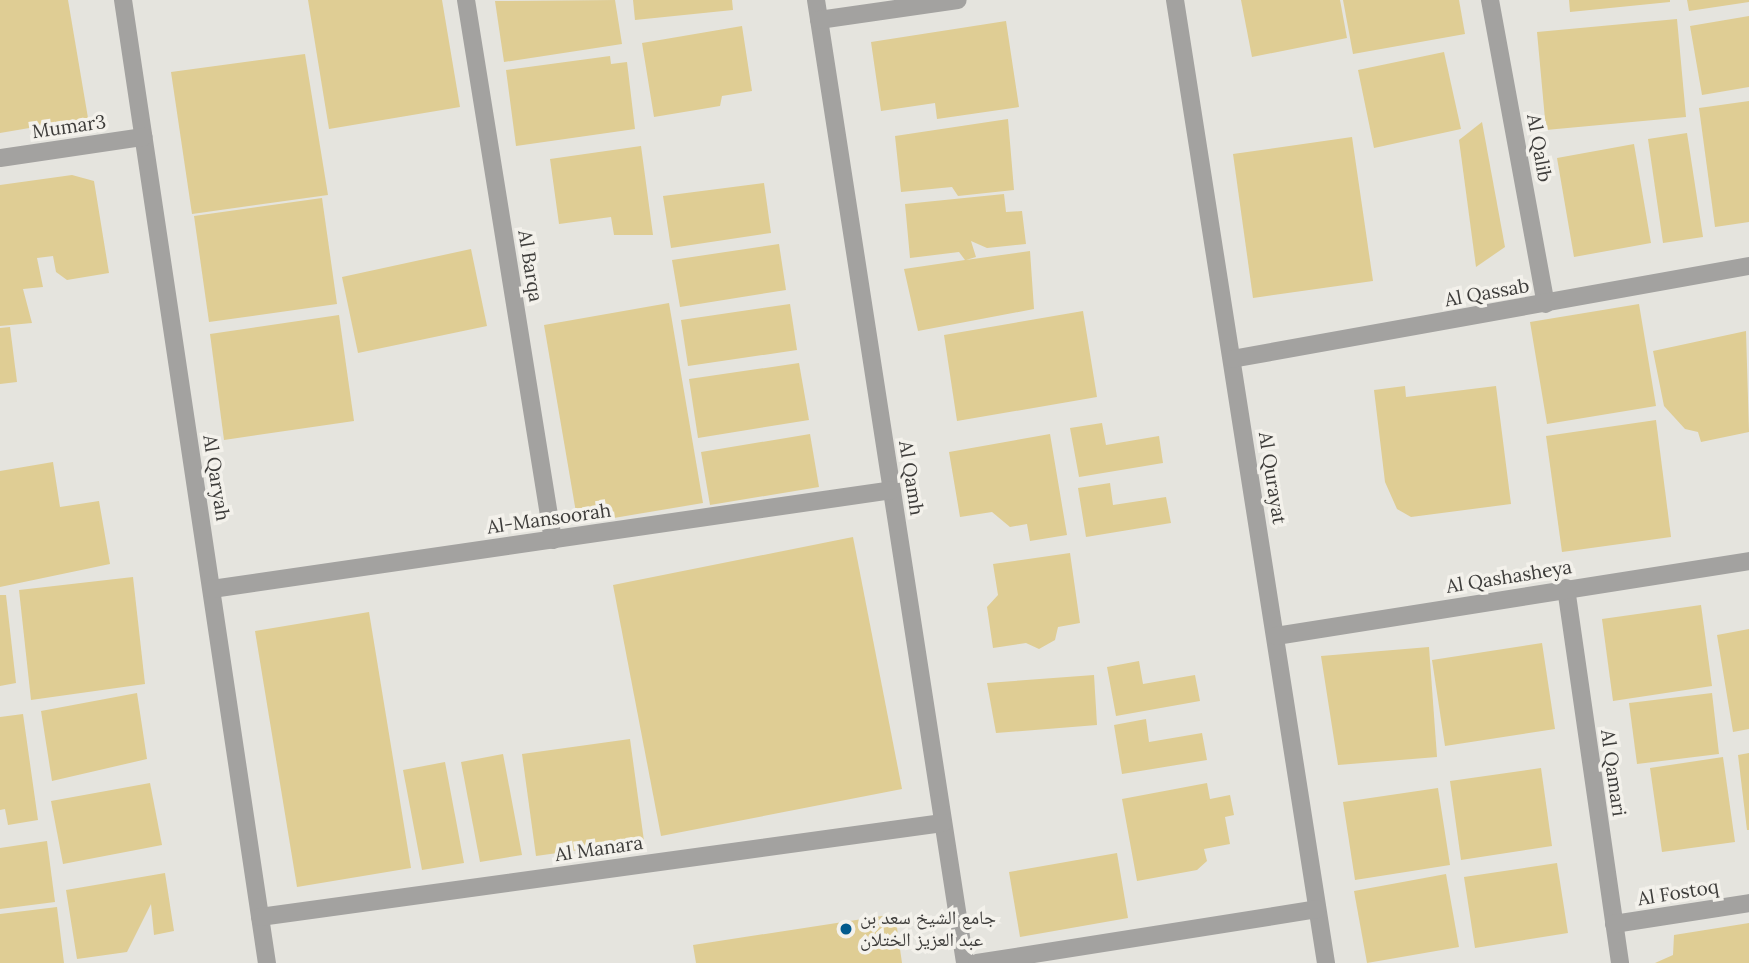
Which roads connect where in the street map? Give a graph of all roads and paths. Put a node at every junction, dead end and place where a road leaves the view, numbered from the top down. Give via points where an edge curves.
1 (123, 0) edge
2 (466, 0) edge
3 (816, 0) edge
4 (958, 0) edge
5 (1175, 0) edge
6 (1490, 0) edge
7 (819, 20) junction
8 (143, 137) junction
9 (0, 158) edge
10 (1749, 266) edge
11 (1546, 304) junction
12 (1232, 359) junction
13 (892, 491) junction
14 (553, 540) junction
15 (1749, 561) edge
16 (1566, 588) junction
17 (212, 589) junction
18 (1276, 636) junction
19 (943, 823) junction
20 (1749, 903) edge
21 (1317, 909) junction
22 (260, 916) junction
23 (1614, 924) junction
24 (267, 963) edge
25 (965, 963) edge
26 (977, 963) edge
27 (1326, 963) edge
28 (1620, 963) edge

1 - 8 street, Al Qaryah
2 - 14 street, Al Barqa
3 - 7 street, Al Qamh
4 - 7 street
5 - 12 street, Al Qurayat
6 - 11 street, Al Qalib
7 - 13 street, Al Qamh
8 - 9 street, Mumar3
8 - 17 street, Al Qaryah
10 - 11 street, Al Qassab
11 - 12 street, Al Qassab
12 - 18 street, Al Qurayat
13 - 14 street, Al-Mansoorah
13 - 19 street, Al Qamh
14 - 17 street, Al-Mansoorah
15 - 16 street, Al Qashasheya
16 - 18 street, Al Qashasheya
16 - 23 street, Al Qamari
17 - 22 street, Al Qaryah
18 - 21 street, Al Qurayat
19 - 22 street, Al Manara
19 - 25 street, Al Qamh
20 - 23 street, Al Fostoq
21 - 26 street
21 - 27 street, Al Qurayat
22 - 24 street, Al Qaryah
23 - 28 street, Al Qamari

